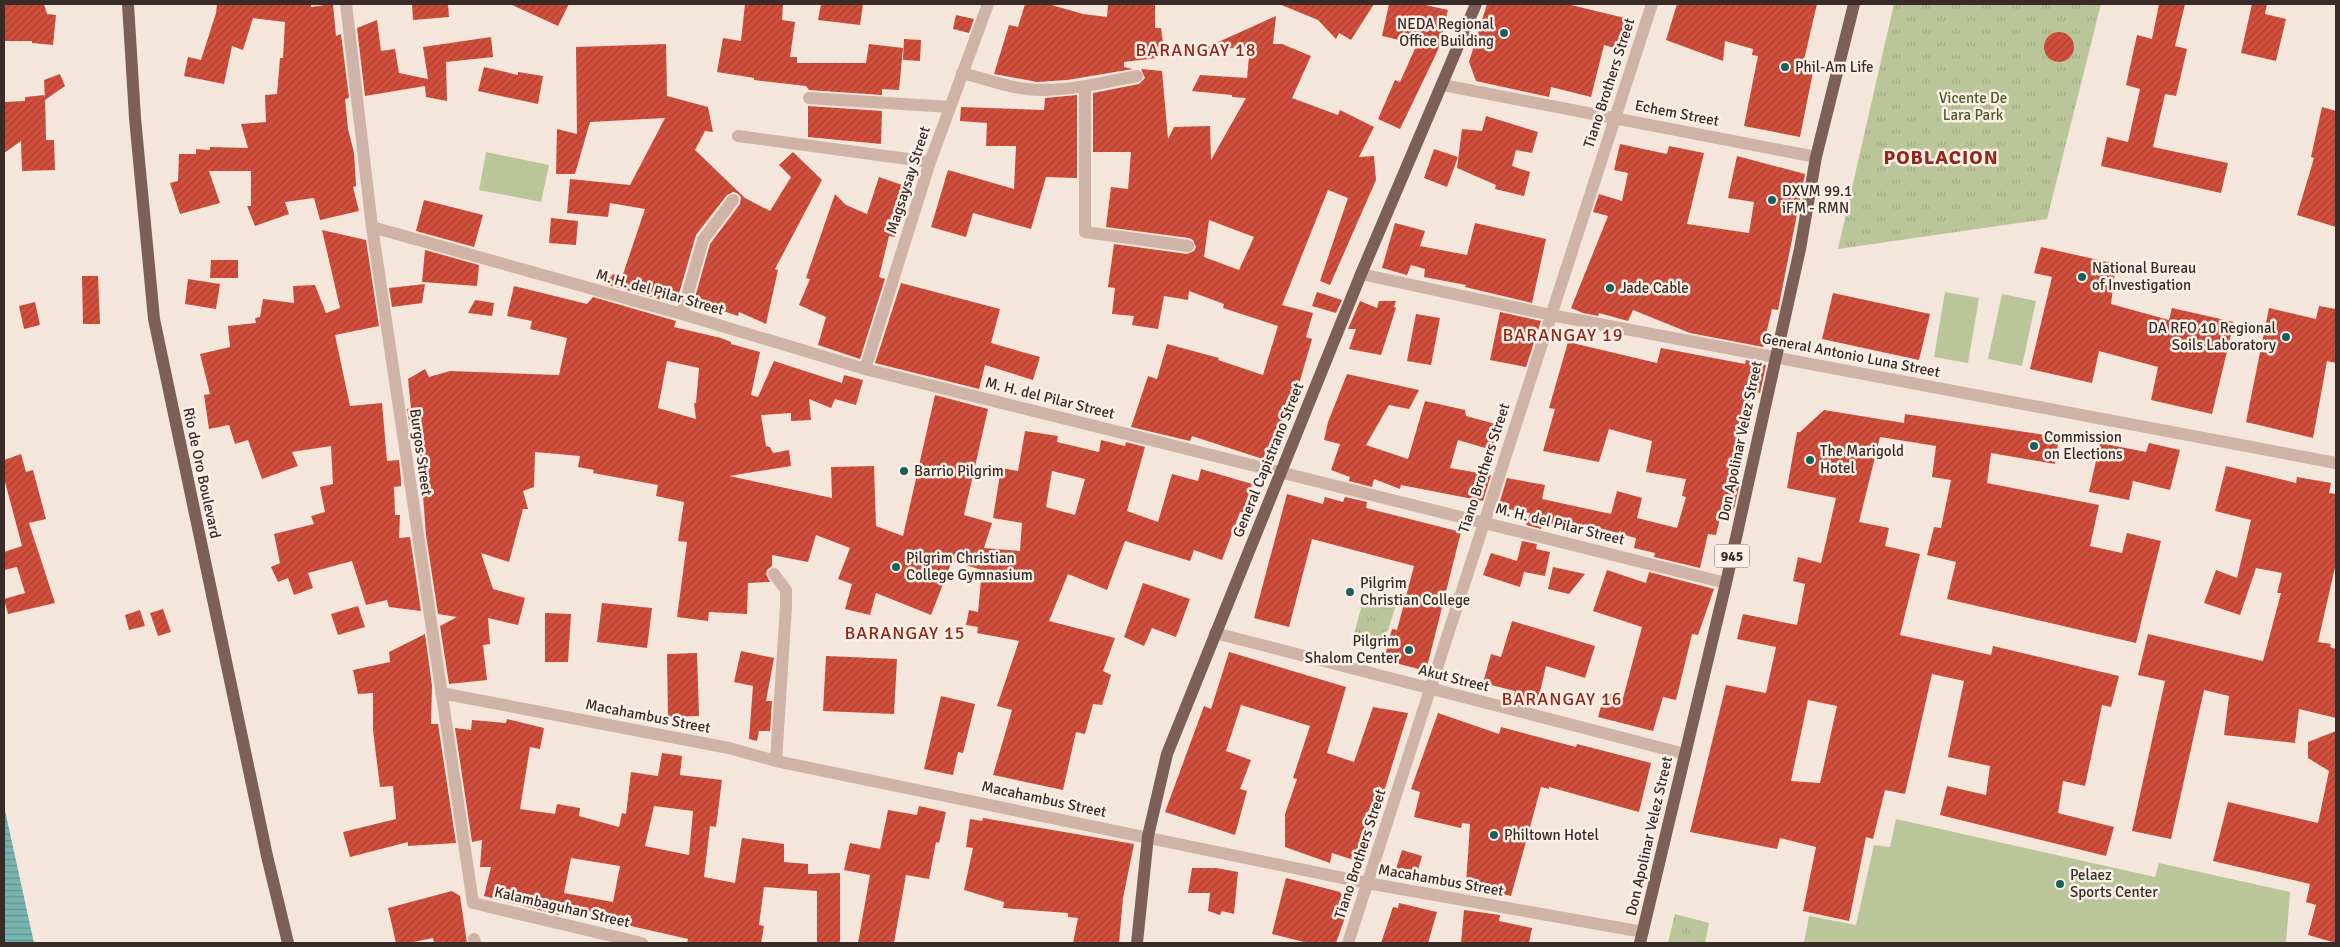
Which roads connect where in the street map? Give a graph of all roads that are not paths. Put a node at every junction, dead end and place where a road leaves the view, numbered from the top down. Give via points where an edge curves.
1 (128, 4) edge
2 (346, 4) edge
3 (988, 4) edge
4 (1476, 4) edge
5 (1652, 4) edge
6 (1854, 4) edge
7 (962, 73) junction
8 (1137, 76) dead end
9 (1443, 85) junction
10 (1085, 86) junction
11 (809, 98) dead end
12 (950, 107) junction
13 (1615, 118) junction
14 (738, 136) dead end
15 (1816, 157) junction
16 (930, 162) junction
17 (733, 200) dead end
18 (372, 227) junction
19 (1188, 246) dead end
20 (1360, 274) junction
21 (682, 314) junction
22 (1551, 315) junction
23 (1775, 357) junction
24 (864, 369) junction
25 (2336, 463) edge
26 (1280, 472) junction
27 (1484, 522) junction
28 (774, 574) dead end
29 (1726, 583) junction
30 (1215, 633) junction
31 (1430, 688) junction
32 (441, 692) junction
33 (1685, 754) junction
34 (776, 761) junction
35 (1148, 836) junction
36 (1368, 883) junction
37 (474, 903) joint
38 (1641, 937) edge
39 (288, 943) edge
40 (642, 943) edge
41 (1137, 943) edge
42 (1348, 943) edge

1 - 39 main road, Rio de Oro Boulevard via 135,128 154,319
2 - 18 street, Burgos Street
3 - 7 street, Magsaysay Street
4 - 9 main road, General Capistrano Street
5 - 13 street, Tiano Brothers Street
6 - 15 main road, Don Apolinar Velez Street / 945
7 - 10 street via 1025,89
7 - 12 street, Magsaysay Street
8 - 10 street
9 - 13 street, Echem Street
9 - 20 main road, General Capistrano Street
10 - 19 street via 1085,232
11 - 12 street
12 - 16 street, Magsaysay Street
13 - 15 street, Echem Street
13 - 22 street, Tiano Brothers Street
14 - 16 street
15 - 23 main road, Don Apolinar Velez Street / 945 via 1800,249
16 - 24 street, Magsaysay Street
17 - 21 street via 703,240
18 - 21 street, M. H. del Pilar Street
18 - 32 street, Burgos Street
20 - 22 street, General Antonio Luna Street
20 - 26 main road, General Capistrano Street
21 - 24 street, M. H. del Pilar Street
22 - 23 street, General Antonio Luna Street
22 - 27 street, Tiano Brothers Street
23 - 25 street, General Antonio Luna Street
23 - 29 main road, Don Apolinar Velez Street / 945
24 - 26 street, M. H. del Pilar Street
26 - 27 street, M. H. del Pilar Street
26 - 30 main road, General Capistrano Street
27 - 29 street, M. H. del Pilar Street
27 - 31 street, Tiano Brothers Street
28 - 34 street via 786,590
29 - 33 main road, Don Apolinar Velez Street / 945
30 - 31 street, Akut Street
30 - 35 main road, General Capistrano Street via 1167,754
31 - 33 street, Akut Street
31 - 36 street, Tiano Brothers Street
32 - 34 street, Macahambus Street via 729,748
32 - 37 street, Burgos Street
33 - 38 main road, Don Apolinar Velez Street / 945
34 - 35 street, Macahambus Street
35 - 36 street, Macahambus Street
35 - 41 main road, General Capistrano Street
36 - 38 street, Macahambus Street
36 - 42 street, Tiano Brothers Street
37 - 40 street, Kalambaguhan Street

